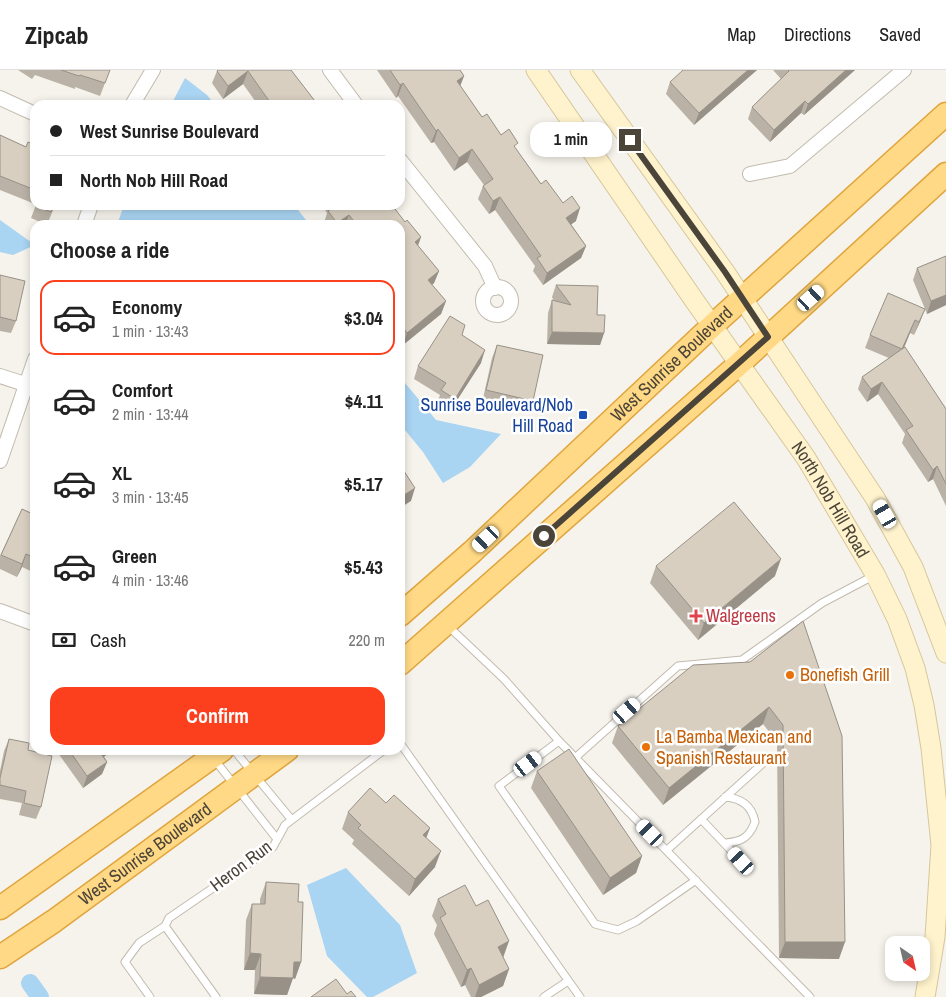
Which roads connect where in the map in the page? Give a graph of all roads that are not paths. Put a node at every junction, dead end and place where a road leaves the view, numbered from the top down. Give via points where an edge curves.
1 (153, 70) edge
2 (330, 70) edge
3 (536, 70) edge
4 (580, 70) edge
5 (904, 70) edge
6 (0, 98) edge
7 (135, 100) edge
8 (352, 100) edge
9 (30, 112) edge
10 (946, 114) edge
11 (405, 166) edge
12 (750, 174) dead end
13 (946, 174) edge
14 (495, 288) dead end
15 (743, 299) junction
16 (712, 326) junction
17 (768, 337) junction
18 (739, 364) junction
19 (0, 376) edge
20 (30, 386) edge
21 (0, 461) edge
22 (875, 574) junction
23 (0, 611) edge
24 (405, 612) edge
25 (30, 622) edge
26 (446, 624) junction
27 (946, 653) edge
28 (405, 660) edge
29 (559, 741) junction
30 (405, 750) edge
31 (219, 755) edge
32 (225, 755) edge
33 (225, 755) edge
34 (280, 755) edge
35 (377, 755) edge
36 (576, 757) junction
37 (762, 764) dead end
38 (244, 781) junction
39 (725, 797) junction
40 (292, 819) junction
41 (700, 819) junction
42 (277, 839) junction
43 (725, 843) junction
44 (943, 845) edge
45 (667, 850) junction
46 (741, 861) dead end
47 (696, 880) junction
48 (0, 908) edge
49 (165, 926) junction
50 (0, 957) edge
51 (568, 981) junction
52 (150, 997) edge
53 (216, 997) edge
54 (544, 997) edge
55 (580, 997) edge
56 (810, 997) edge
57 (925, 997) edge

1 - 7 street
2 - 8 street
3 - 16 main road, North Nob Hill Road
4 - 15 main road
5 - 12 street via 790,166
6 - 9 street
10 - 15 highway, West Sunrise Boulevard
11 - 14 street via 485,266
13 - 17 highway
15 - 16 highway, West Sunrise Boulevard
15 - 17 main road
16 - 18 main road, North Nob Hill Road
16 - 24 highway, West Sunrise Boulevard
17 - 18 highway
17 - 27 main road via 885,514 913,567
18 - 22 main road, North Nob Hill Road via 806,458
18 - 26 highway
19 - 20 street
20 - 21 street
22 - 36 lane via 822,603 742,660 678,666
22 - 44 main road, North Nob Hill Road via 916,668 932,748
23 - 25 street
26 - 28 highway
26 - 29 lane via 504,679
29 - 36 lane
29 - 47 lane via 498,786 595,924 618,930 637,921
30 - 51 lane
31 - 48 highway
32 - 38 lane
33 - 38 lane
34 - 38 highway, West Sunrise Boulevard
35 - 40 lane, Heron Run
36 - 45 lane
37 - 39 lane
38 - 40 lane
38 - 42 lane
38 - 50 highway, West Sunrise Boulevard
39 - 41 lane
39 - 43 lane via 734,797 748,806 755,822 746,838
40 - 42 lane, Heron Run
41 - 43 lane
41 - 45 lane
42 - 49 lane, Heron Run via 273,847 169,918
43 - 46 lane
44 - 57 main road, North Nob Hill Road via 935,937
45 - 47 lane
47 - 56 lane
49 - 52 lane, Heron Run via 140,943 125,962
49 - 53 lane
51 - 54 lane
51 - 55 lane

